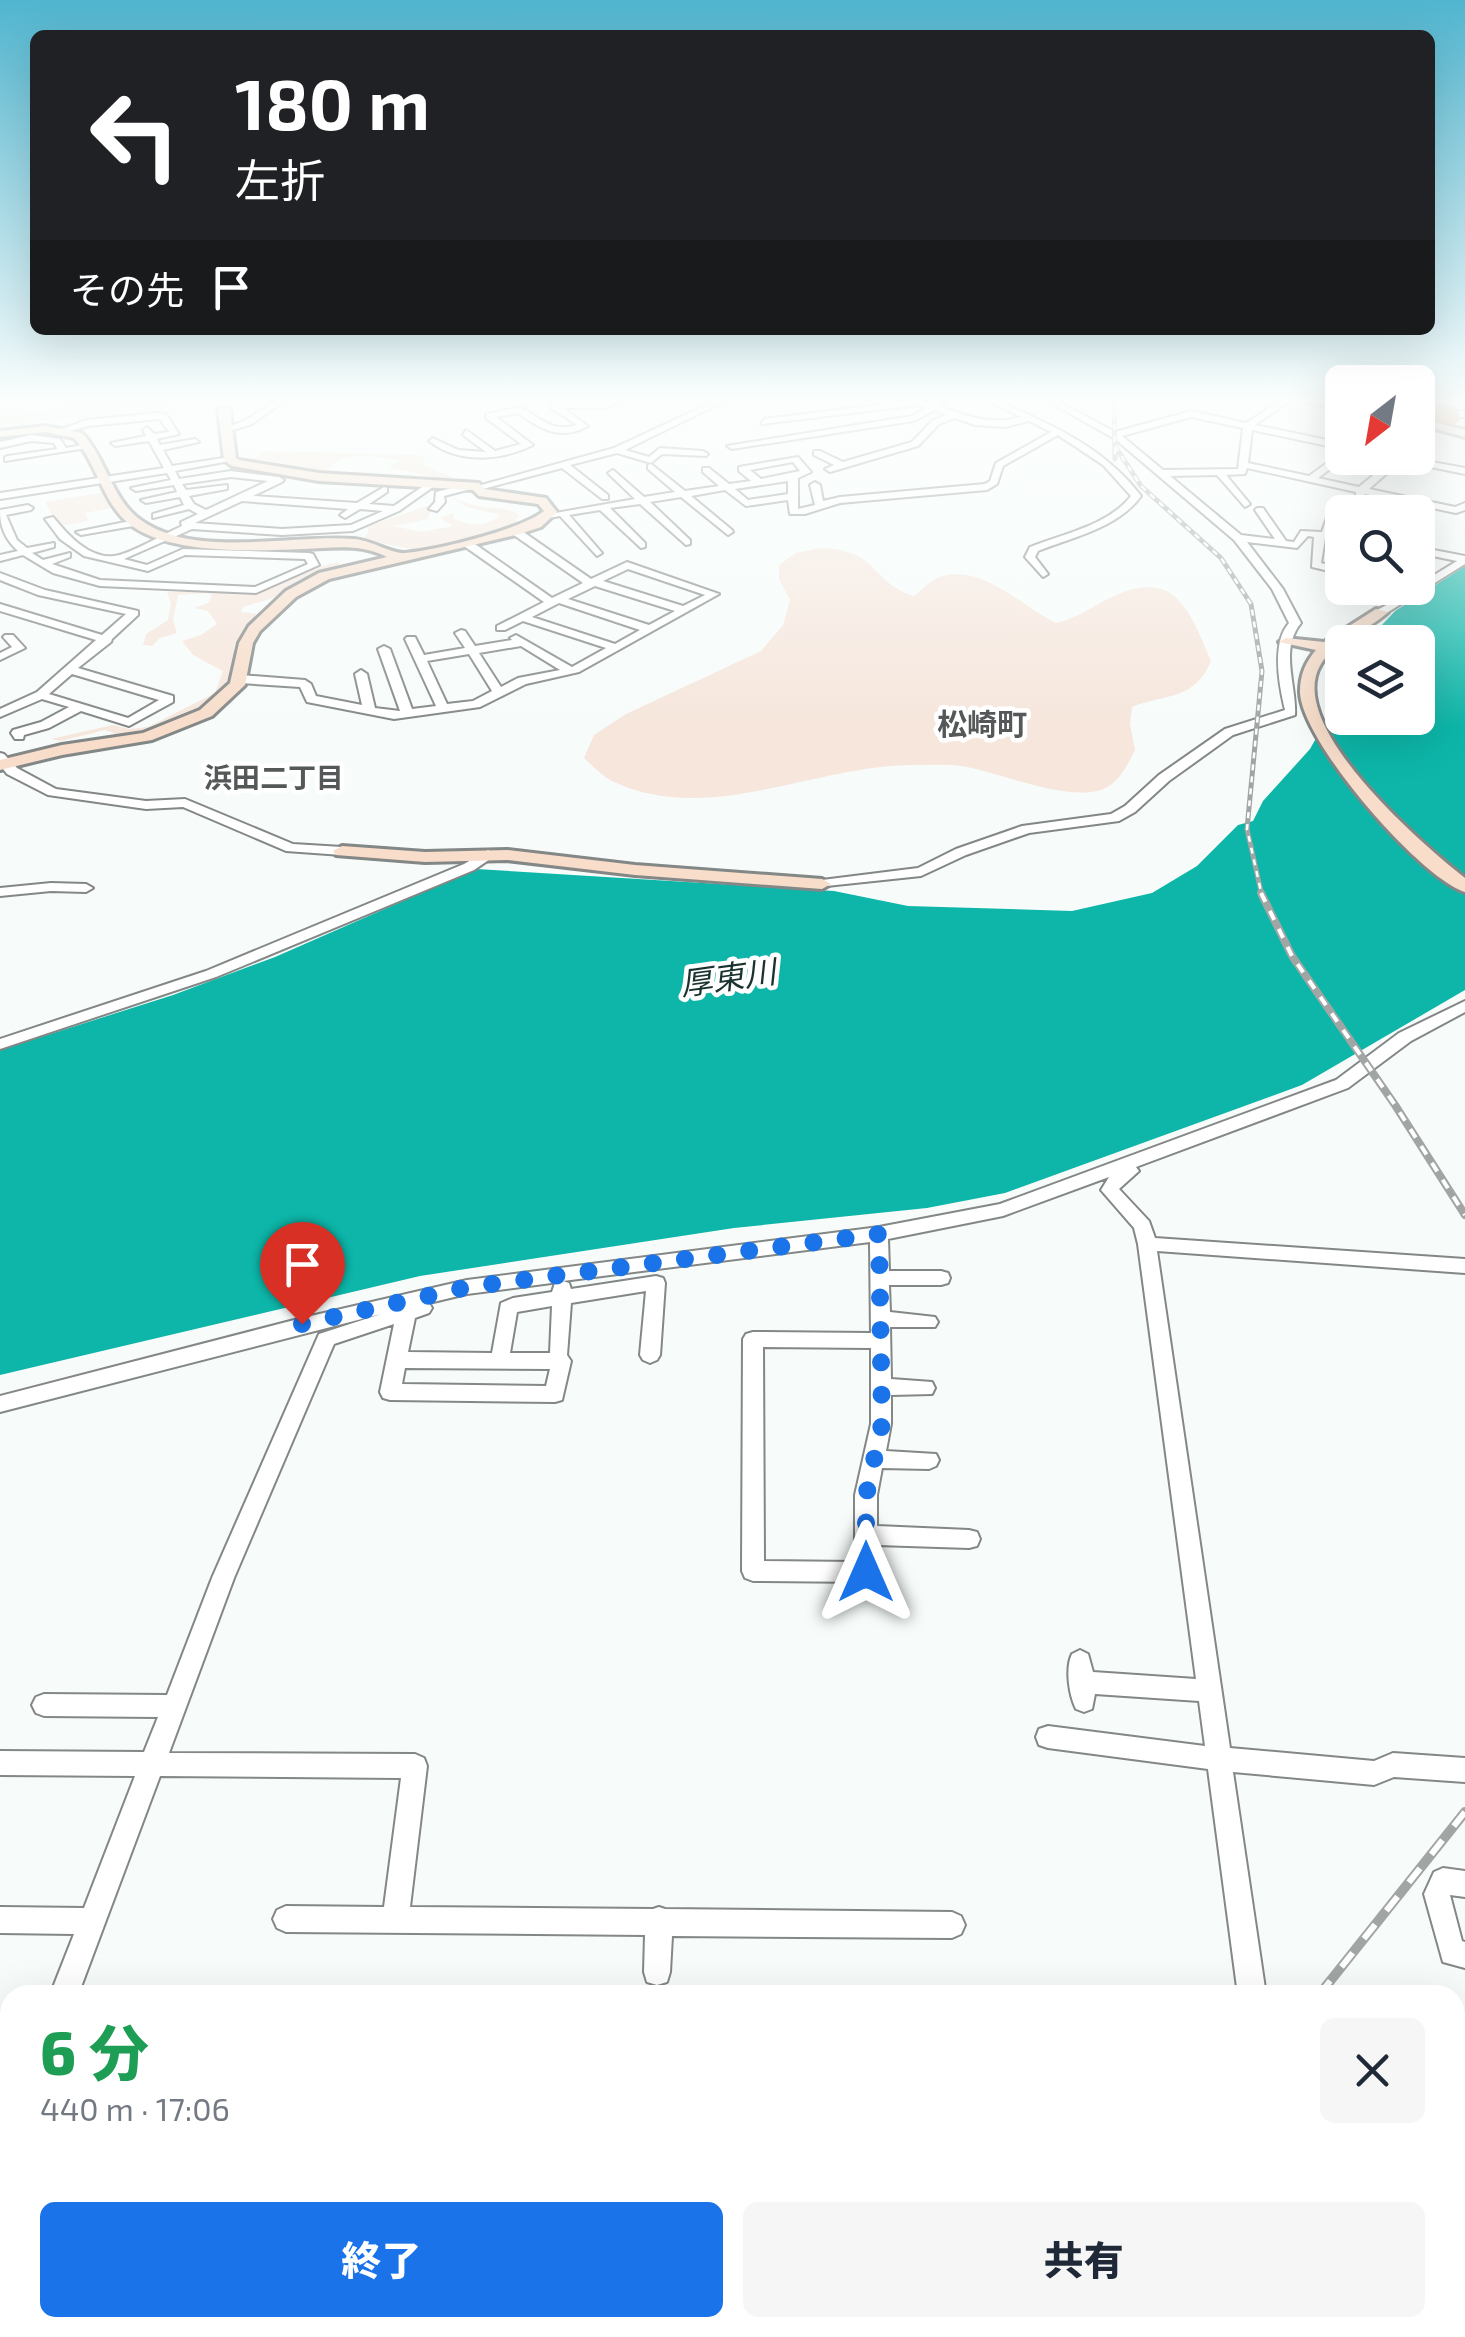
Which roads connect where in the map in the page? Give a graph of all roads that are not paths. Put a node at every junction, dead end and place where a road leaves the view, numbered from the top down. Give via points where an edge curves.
1 (126, 509) edge
2 (180, 509) edge
3 (196, 509) edge
4 (217, 509) edge
5 (242, 509) edge
6 (281, 509) edge
7 (315, 509) edge
8 (355, 509) edge
9 (396, 509) edge
10 (551, 509) edge
11 (582, 509) edge
12 (610, 509) edge
13 (651, 509) edge
14 (700, 509) edge
15 (1122, 509) edge
16 (1204, 509) edge
17 (1260, 510) dead end
18 (0, 513) edge
19 (206, 514) junction
20 (345, 515) dead end
21 (549, 515) junction
22 (564, 515) junction
23 (156, 516) dead end
24 (329, 516) dead end
25 (259, 517) dead end
26 (274, 517) dead end
27 (292, 517) dead end
28 (307, 517) dead end
29 (50, 519) dead end
30 (135, 523) junction
31 (184, 524) dead end
32 (1325, 526) edge
33 (3, 527) edge
34 (208, 529) junction
35 (325, 531) junction
36 (248, 532) junction
37 (282, 532) junction
38 (516, 532) junction
39 (728, 532) dead end
40 (1321, 533) junction
41 (1325, 534) edge
42 (168, 536) junction
43 (1238, 538) junction
44 (13, 541) junction
45 (686, 542) dead end
46 (0, 544) edge
47 (108, 544) dead end
48 (468, 544) junction
49 (1283, 544) junction
50 (1465, 544) edge
51 (50, 545) dead end
52 (641, 545) dead end
53 (25, 552) junction
54 (597, 553) dead end
55 (1435, 554) edge
56 (66, 555) dead end
57 (209, 555) junction
58 (240, 556) junction
59 (1446, 556) junction
60 (272, 557) junction
61 (2, 558) edge
62 (399, 559) junction
63 (1465, 559) edge
64 (107, 560) junction
65 (42, 564) junction
66 (1325, 567) edge
67 (264, 569) dead end
68 (163, 574) dead end
69 (1042, 574) dead end
70 (67, 575) junction
71 (0, 576) edge
72 (1435, 578) edge
73 (593, 583) junction
74 (23, 586) junction
75 (150, 588) junction
76 (186, 589) junction
77 (222, 590) junction
78 (42, 594) junction
79 (557, 602) junction
80 (1393, 605) edge
81 (0, 608) edge
82 (683, 610) junction
83 (1382, 612) joint
84 (524, 618) junction
85 (1366, 624) edge
86 (1294, 625) junction
87 (649, 629) junction
88 (461, 633) dead end
89 (9, 637) dead end
90 (1303, 637) dead end
91 (107, 640) junction
92 (411, 640) dead end
93 (523, 642) junction
94 (1286, 642) junction
95 (1325, 647) edge
96 (616, 648) junction
97 (384, 649) dead end
98 (1325, 650) edge
99 (472, 651) junction
100 (0, 657) edge
101 (420, 659) junction
102 (72, 670) junction
103 (571, 671) junction
104 (361, 674) dead end
105 (240, 678) junction
106 (499, 692) junction
107 (41, 696) junction
108 (79, 707) junction
109 (443, 708) junction
110 (369, 709) junction
111 (408, 713) junction
112 (0, 714) edge
113 (1325, 734) edge
114 (1326, 735) edge
115 (19, 736) dead end
116 (1, 762) edge
117 (342, 851) joint
118 (488, 854) junction
119 (822, 884) joint
120 (1465, 887) edge
121 (86, 888) dead end
122 (3, 896) edge
123 (1465, 1006) edge
124 (0, 1044) edge
125 (1140, 1160) junction
126 (879, 1234) junction
127 (1147, 1244) junction
128 (1465, 1266) edge
129 (609, 1268) junction
130 (880, 1278) junction
131 (941, 1278) dead end
132 (468, 1287) junction
133 (561, 1296) junction
134 (406, 1313) junction
135 (928, 1322) dead end
136 (881, 1330) junction
137 (501, 1352) dead end
138 (558, 1352) dead end
139 (650, 1355) dead end
140 (396, 1360) junction
141 (881, 1387) junction
142 (926, 1388) dead end
143 (0, 1404) edge
144 (876, 1458) junction
145 (929, 1460) dead end
146 (866, 1536) junction
147 (969, 1539) dead end
148 (1082, 1681) dead end
149 (1209, 1691) junction
150 (44, 1705) dead end
151 (173, 1706) junction
152 (1048, 1737) dead end
153 (1218, 1759) junction
154 (0, 1762) edge
155 (152, 1764) junction
156 (1465, 1770) edge
157 (1465, 1884) edge
158 (286, 1919) dead end
159 (0, 1920) edge
160 (395, 1920) junction
161 (660, 1920) junction
162 (92, 1921) junction
163 (952, 1925) dead end
164 (1465, 1954) edge
165 (656, 1972) dead end
166 (68, 1985) edge
167 (1251, 1985) edge

1 - 30 street
2 - 23 street
3 - 19 street
4 - 19 street
5 - 34 street
6 - 26 street
7 - 28 street
8 - 20 street
9 - 35 street via 353,528
10 - 21 street
11 - 22 street
12 - 52 street
13 - 45 street
14 - 39 street
15 - 69 street via 1082,533 1034,549 1030,557
16 - 43 street
17 - 49 street
18 - 33 street
19 - 31 street
21 - 22 street
21 - 38 street
22 - 54 street
24 - 35 street
25 - 36 street
27 - 37 street
29 - 64 street via 75,546
30 - 42 street
30 - 47 street via 86,532
32 - 40 street
33 - 44 street
34 - 36 street
34 - 42 street via 191,526
35 - 37 street
36 - 37 street
38 - 48 street
38 - 73 street
40 - 41 street
40 - 49 street
40 - 66 street via 1316,565
42 - 62 street via 266,544 355,541
42 - 64 street
43 - 49 street
43 - 86 street via 1280,593
44 - 46 street
44 - 53 street
48 - 62 street
48 - 79 street
50 - 59 street
51 - 53 street
53 - 61 street
53 - 65 street
55 - 59 street
56 - 65 street
57 - 58 street
57 - 64 street via 183,552 148,568
57 - 76 street
58 - 60 street
58 - 77 street
59 - 63 street
60 - 67 street
60 - 77 street via 308,556 314,565 256,590
62 - 105 street via 338,571 296,590 249,636
63 - 72 street
64 - 70 street
65 - 70 street
68 - 75 street
70 - 74 street
70 - 75 street
70 - 78 street
71 - 74 street
73 - 79 street
73 - 82 street
73 - 82 street via 628,565 714,594
74 - 78 street
75 - 76 street
76 - 77 street
78 - 91 street via 134,612
79 - 84 street
79 - 87 street
80 - 83 street
81 - 91 street
82 - 87 street
83 - 85 street
84 - 93 street via 500,628
84 - 96 street
86 - 90 street
86 - 94 street
87 - 96 street
88 - 99 street
89 - 100 street via 18,648
91 - 102 street
92 - 101 street
93 - 99 street
93 - 103 street
94 - 95 street
94 - 119 street via 1288,716 1229,732 1124,814 1027,829 921,872
96 - 103 street
97 - 111 street
98 - 113 street via 1306,684
99 - 101 street
99 - 106 street
101 - 109 street
102 - 107 street
102 - 108 street via 169,699 129,722
103 - 106 street
104 - 110 street
105 - 110 street via 305,684 312,698
105 - 116 street via 214,708 171,729
106 - 109 street via 476,704
107 - 108 street
107 - 112 street
108 - 115 street
109 - 111 street
110 - 111 street
114 - 120 street via 1377,808
116 - 117 street via 52,792 185,803 291,848
117 - 118 street
118 - 119 street
118 - 124 street via 210,974
121 - 122 street via 51,886
123 - 125 street via 1406,1037 1342,1084
125 - 126 street via 1003,1210
125 - 127 street via 1110,1190 1143,1226
126 - 129 street
126 - 130 street
127 - 128 street
127 - 149 street
129 - 132 street
129 - 133 street via 568,1284
130 - 131 street
130 - 136 street
132 - 134 street
132 - 143 street
133 - 137 street via 508,1308
133 - 138 street
133 - 139 street via 656,1283
134 - 140 street
134 - 151 street via 326,1340
135 - 136 street
136 - 141 street
136 - 146 street via 753,1339 753,1571 866,1572
140 - 140 street via 506,1361 562,1362 555,1394 390,1392
141 - 142 street
141 - 144 street
144 - 145 street
144 - 146 street via 866,1496
146 - 147 street
148 - 149 street
149 - 153 street
150 - 151 street
151 - 155 street
152 - 153 street
153 - 156 street via 1374,1772 1393,1765
153 - 167 street
154 - 155 street
155 - 160 street via 415,1766
155 - 162 street
157 - 164 street via 1442,1882 1437,1894 1452,1953
158 - 160 street
159 - 162 street
160 - 161 street
161 - 163 street
161 - 165 street
162 - 166 street

